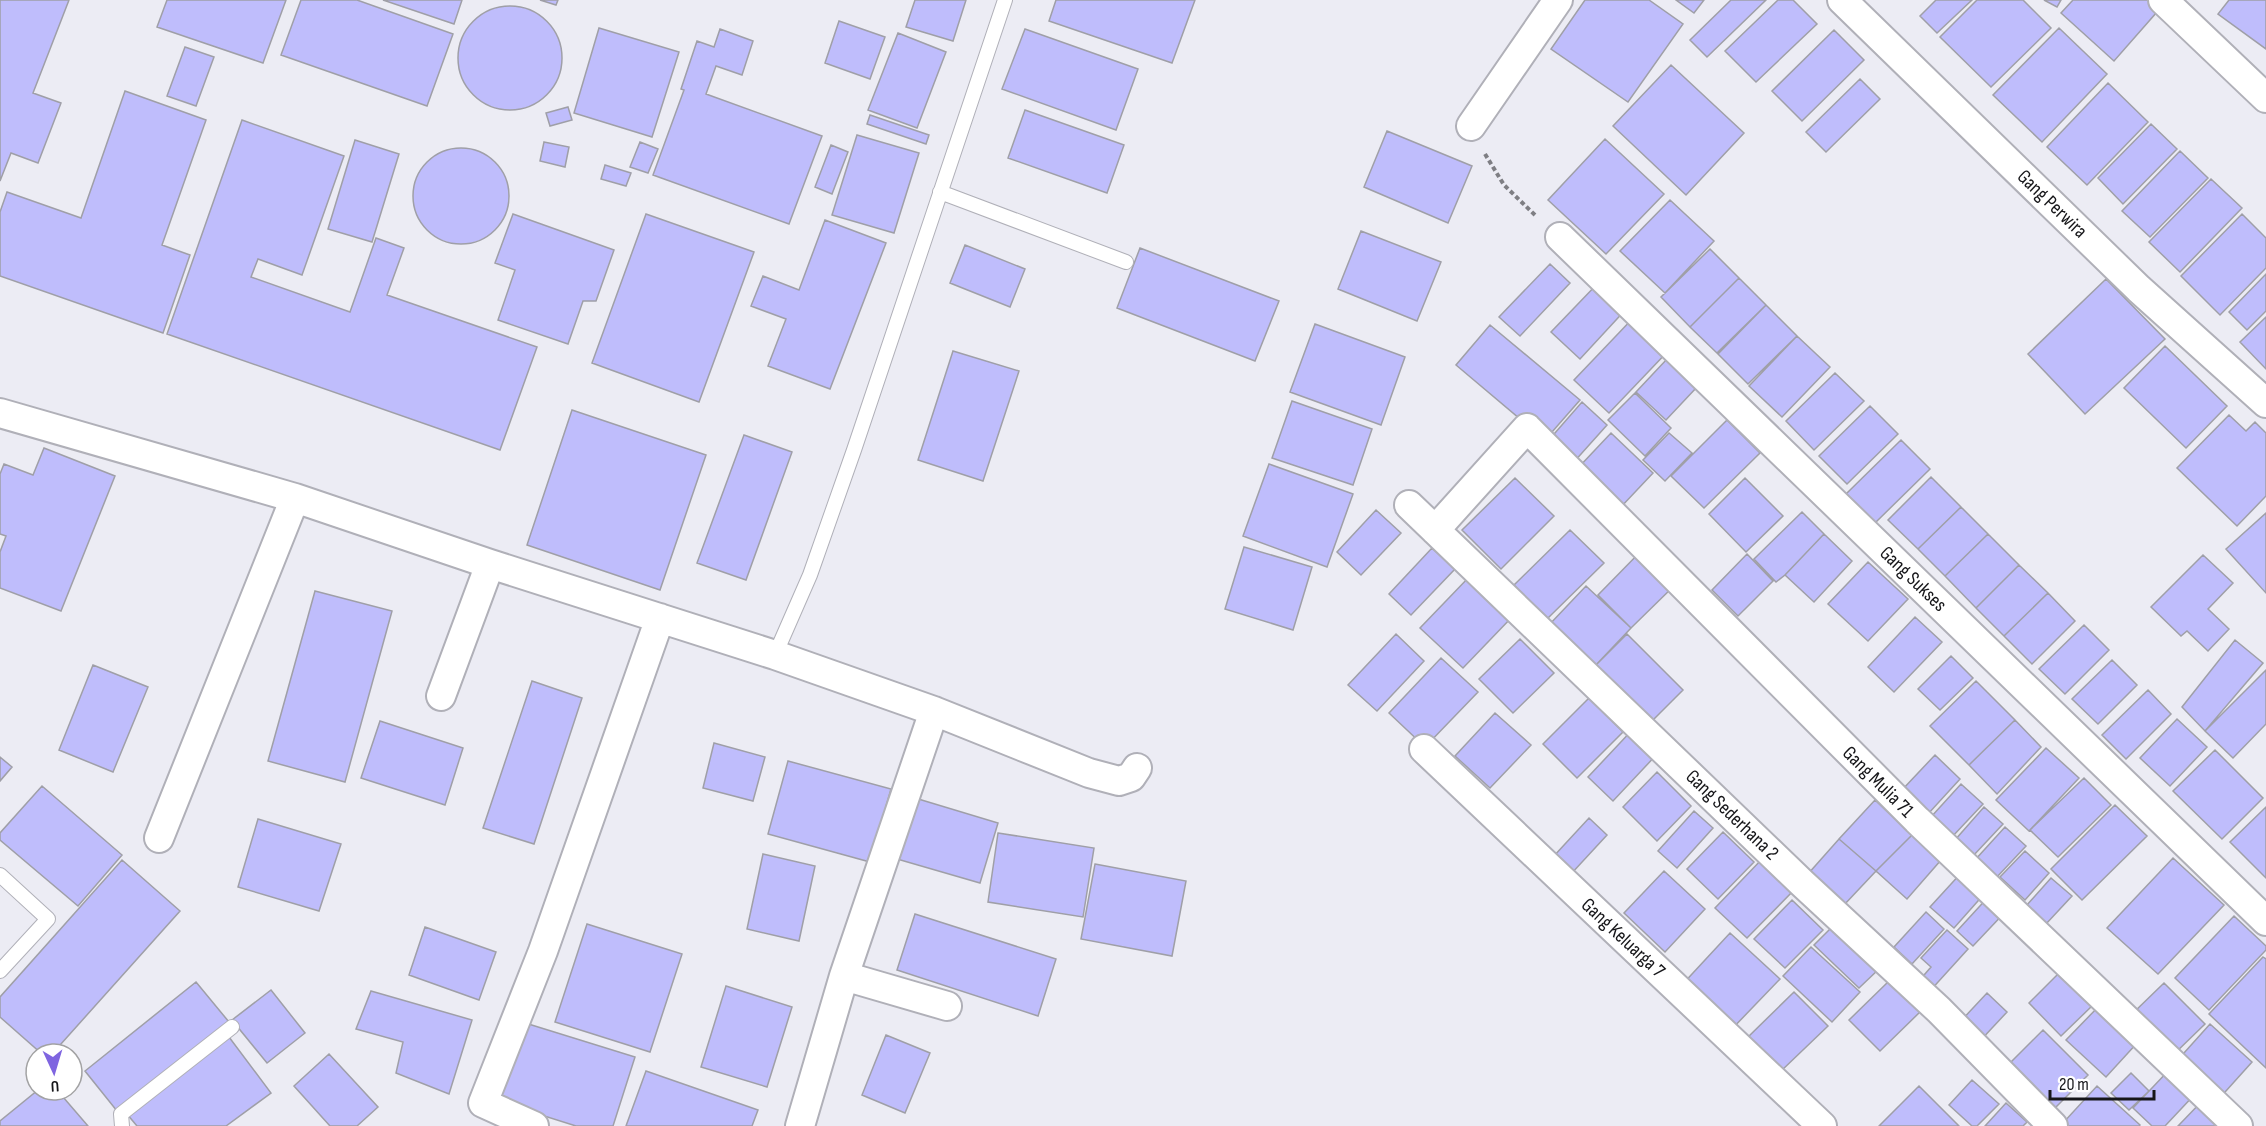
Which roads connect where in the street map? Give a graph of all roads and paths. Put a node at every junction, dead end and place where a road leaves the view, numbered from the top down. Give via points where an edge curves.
1 (1005, 0) edge
2 (1558, 0) edge
3 (1842, 0) edge
4 (2163, 0) edge
5 (2266, 99) edge
6 (1471, 126) joint
7 (940, 192) junction
8 (1560, 237) joint
9 (1126, 262) dead end
10 (2266, 403) edge
11 (0, 413) edge
12 (295, 498) junction
13 (1409, 505) dead end
14 (1435, 530) junction
15 (490, 564) junction
16 (660, 618) junction
17 (775, 655) junction
18 (441, 696) dead end
19 (934, 711) junction
20 (1424, 749) dead end
21 (1137, 768) dead end
22 (159, 838) dead end
23 (0, 875) edge
24 (2266, 921) edge
25 (0, 971) edge
26 (844, 976) junction
27 (947, 1006) dead end
28 (232, 1027) dead end
29 (122, 1126) edge
30 (534, 1126) edge
31 (800, 1126) edge
32 (1822, 1126) edge
33 (2053, 1126) edge
34 (2238, 1126) edge

1 - 7 lane
2 - 6 street
3 - 10 street, Gang Perwira via 2139,289
4 - 5 street
6 - 8 path via 1504,185
7 - 9 lane
7 - 17 lane via 810,575
8 - 24 street, Gang Sukses
11 - 12 street
12 - 15 street
12 - 22 street
13 - 14 street, Gang Sederhana 2
14 - 33 street, Gang Sederhana 2 via 1939,1010
14 - 34 street, Gang Mulia 71 via 1527,428 1917,820
15 - 16 street
15 - 18 street
16 - 17 street
16 - 30 street via 543,951 483,1103
17 - 19 street
19 - 21 street via 1119,782 1131,777
19 - 26 street
20 - 32 street, Gang Keluarga 7
23 - 25 lane via 48,919
26 - 27 street
26 - 31 street
28 - 29 lane via 121,1114

